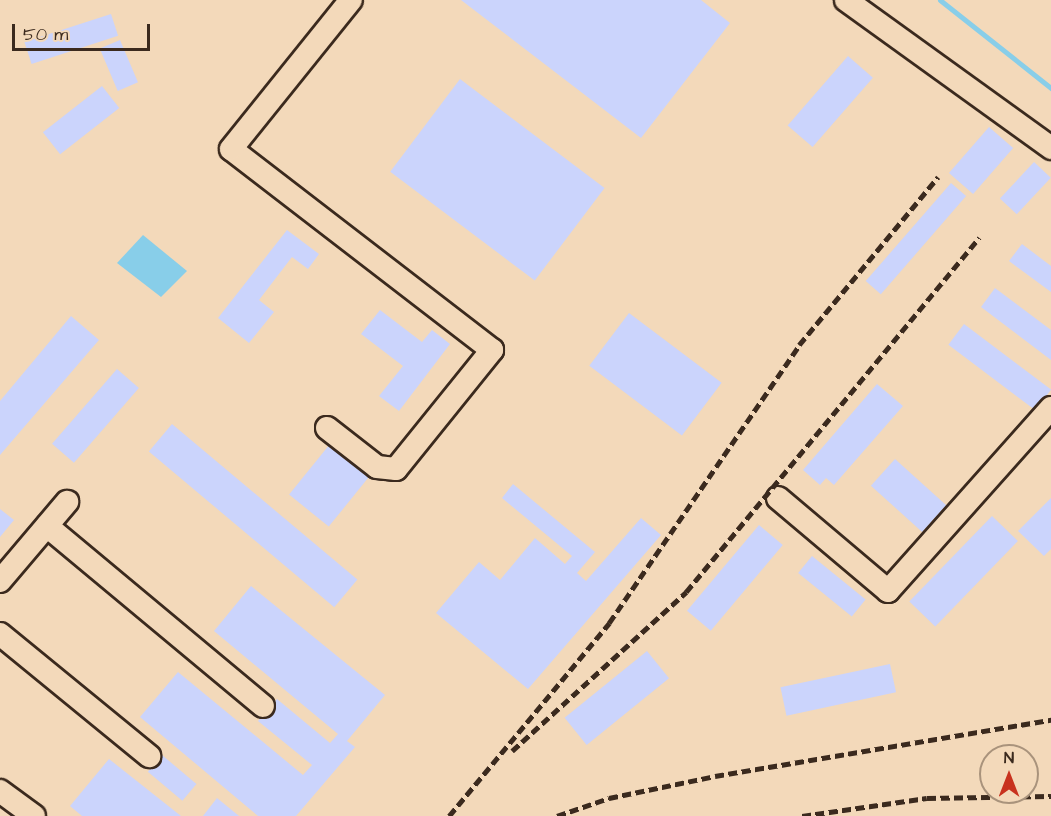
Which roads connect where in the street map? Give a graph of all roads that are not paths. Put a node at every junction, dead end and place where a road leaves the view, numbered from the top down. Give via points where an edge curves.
1 (351, 0) edge
2 (846, 0) edge
3 (1051, 148) edge
4 (1051, 408) edge
5 (327, 428) dead end
6 (778, 498) dead end
7 (67, 502) dead end
8 (47, 526) junction
9 (0, 581) edge
10 (0, 634) edge
11 (263, 706) dead end
12 (149, 756) dead end
13 (0, 791) edge
14 (34, 816) edge

1 - 5 street via 231,148 492,350 396,469 377,467
2 - 3 street
4 - 6 street via 888,591
7 - 8 street
8 - 9 street
8 - 11 street
10 - 12 street
13 - 14 street

